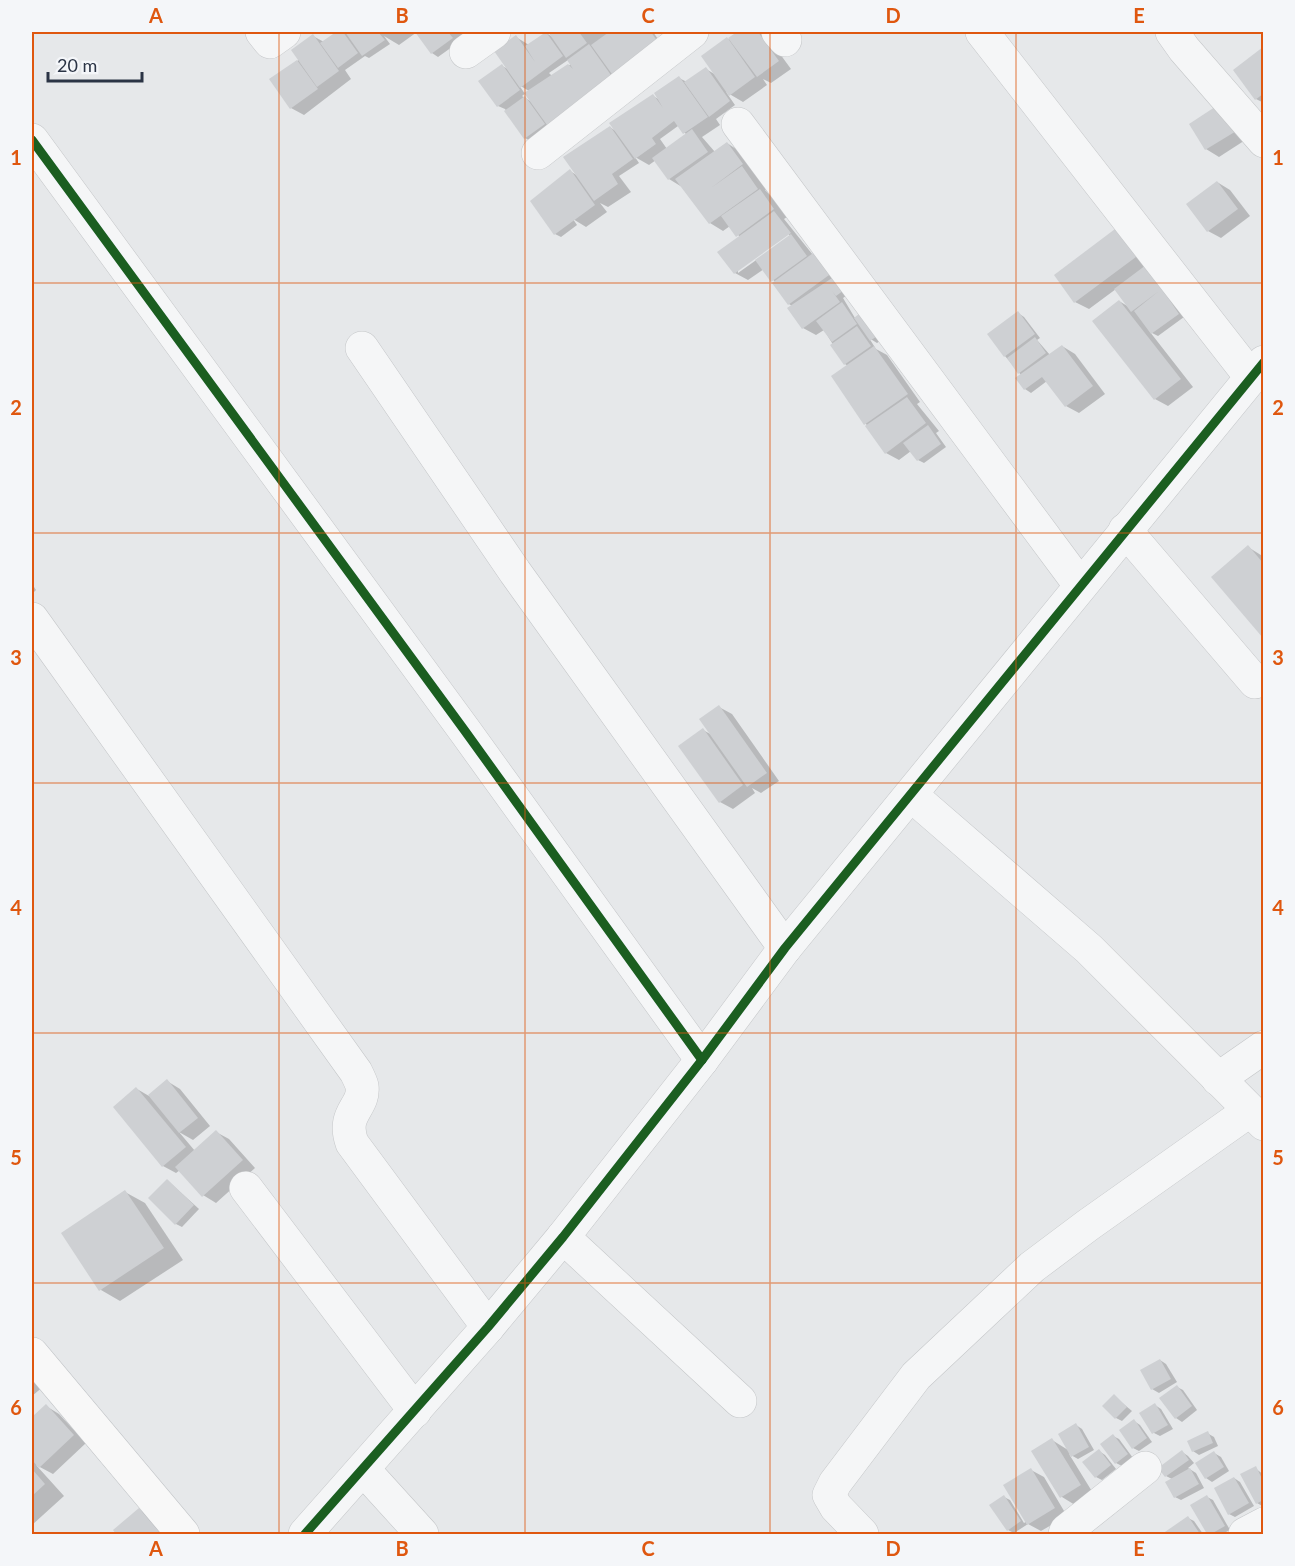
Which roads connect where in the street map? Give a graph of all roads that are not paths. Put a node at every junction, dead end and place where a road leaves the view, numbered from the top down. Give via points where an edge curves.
1 (262, 32) edge
2 (284, 32) edge
3 (494, 32) edge
4 (692, 32) edge
5 (982, 32) edge
6 (1172, 32) edge
7 (466, 52) dead end
8 (738, 124) dead end
9 (32, 140) edge
10 (1263, 141) edge
11 (538, 153) dead end
12 (362, 348) dead end
13 (1257, 370) edge
14 (1125, 530) junction
15 (1080, 585) junction
16 (32, 619) edge
17 (1255, 682) dead end
18 (911, 795) junction
19 (785, 948) junction
20 (1263, 1047) edge
21 (702, 1060) junction
22 (1218, 1079) junction
23 (1256, 1117) edge
24 (246, 1188) dead end
25 (563, 1237) junction
26 (488, 1327) junction
27 (32, 1354) edge
28 (740, 1401) dead end
29 (415, 1411) junction
30 (1145, 1468) dead end
31 (363, 1469) junction
32 (1263, 1524) edge
33 (183, 1534) edge
34 (305, 1534) edge
35 (422, 1534) edge
36 (862, 1534) edge
37 (1065, 1534) edge
38 (1245, 1534) edge

1 - 2 street via 270,42
3 - 7 street
4 - 11 street
5 - 13 street
6 - 10 street
8 - 15 street
9 - 21 street
12 - 19 street via 515,572
13 - 14 street
14 - 15 street
14 - 17 street
15 - 18 street
16 - 26 street via 356,1072 362,1086 349,1120 352,1143
18 - 19 street
18 - 22 street via 1089,949
19 - 21 street
20 - 22 street
21 - 25 street
22 - 23 street
23 - 36 street via 1088,1225 1032,1267 916,1376 829,1495
24 - 29 street
25 - 26 street
25 - 28 street
26 - 29 street
27 - 33 main road
29 - 31 street
30 - 37 street
31 - 34 street
31 - 35 street
32 - 38 street

